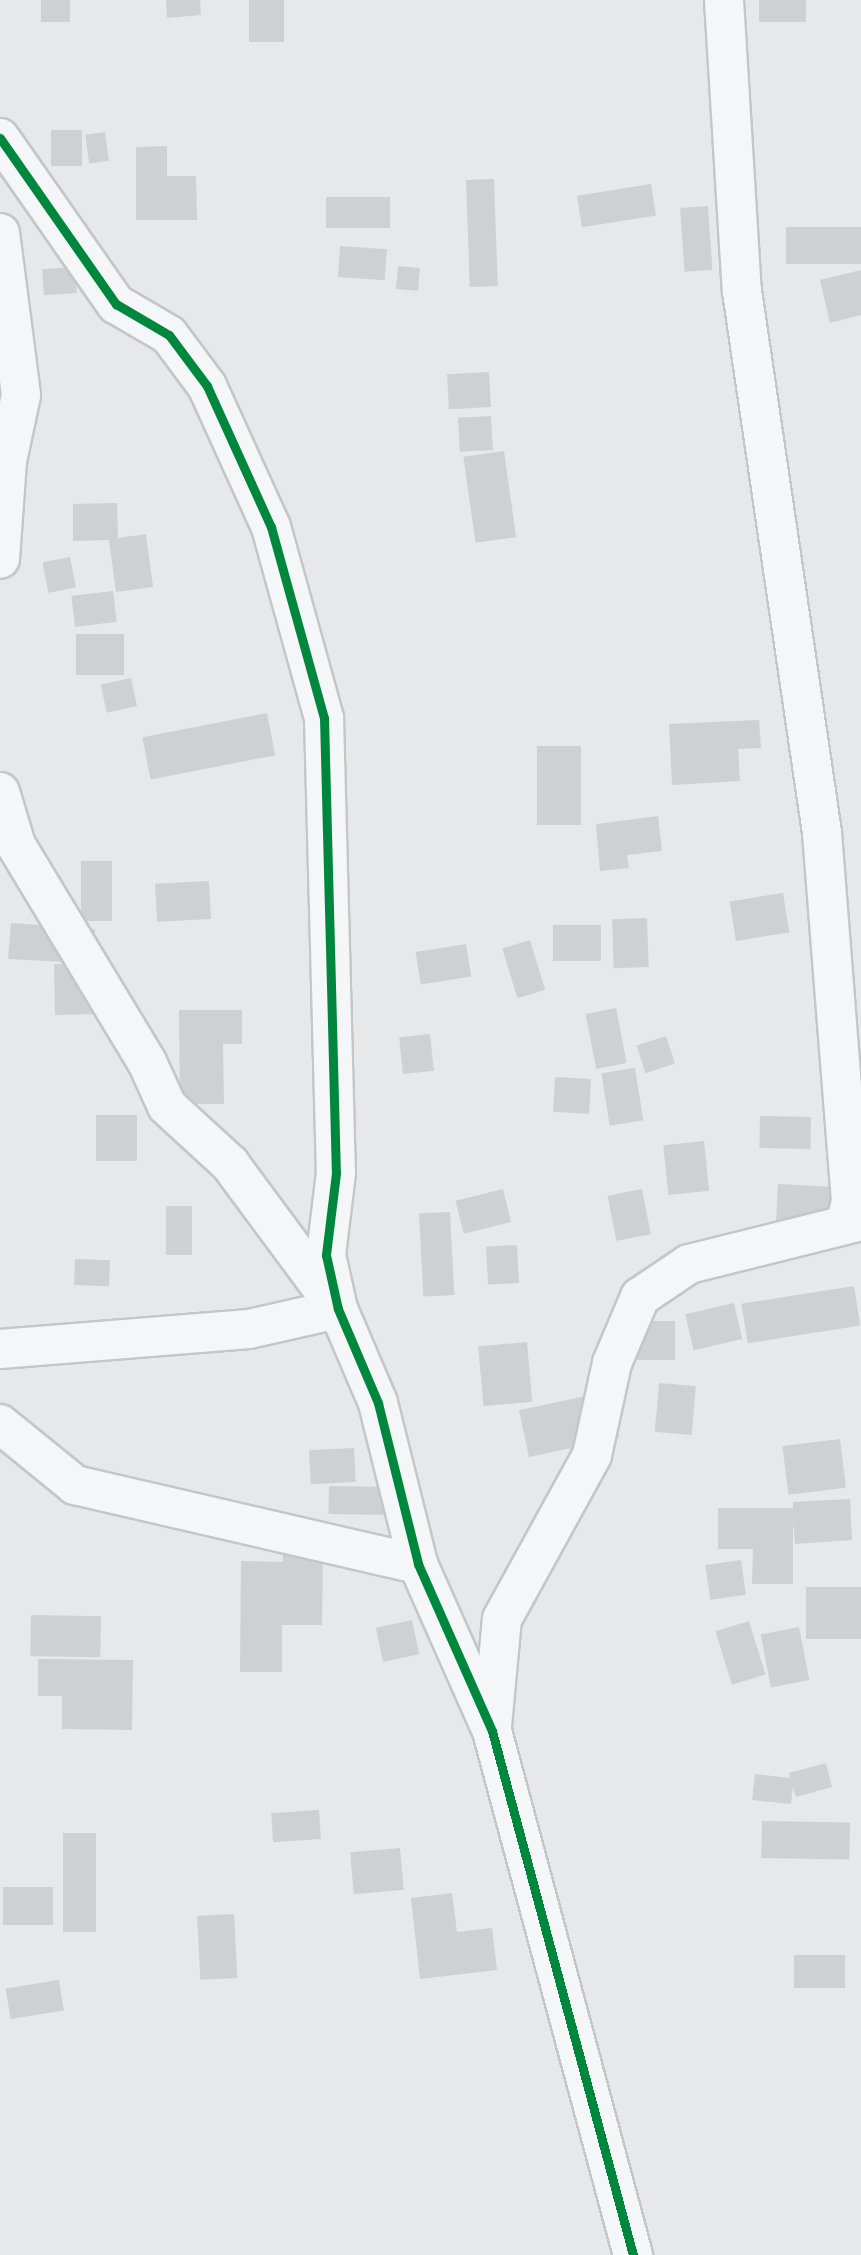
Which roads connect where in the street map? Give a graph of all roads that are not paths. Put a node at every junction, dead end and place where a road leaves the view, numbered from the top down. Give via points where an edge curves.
1 (724, 0) edge
2 (0, 138) edge
3 (0, 233) edge
4 (0, 559) edge
5 (0, 792) edge
6 (853, 1222) edge
7 (338, 1310) junction
8 (0, 1349) edge
9 (0, 1423) edge
10 (418, 1564) junction
11 (492, 1731) junction
12 (633, 2255) edge

1 - 6 street via 742,291 822,833
2 - 7 street via 116,304 169,335 207,386 271,527 324,718 336,1173 326,1255
3 - 4 street via 21,395 7,461
5 - 7 street via 16,845 147,1062 167,1106 230,1164
6 - 11 street via 834,1232 689,1264 640,1297 612,1363 592,1455 502,1619
7 - 8 street via 249,1329
7 - 10 street via 378,1404
9 - 10 street via 75,1485
10 - 11 street
11 - 12 street

